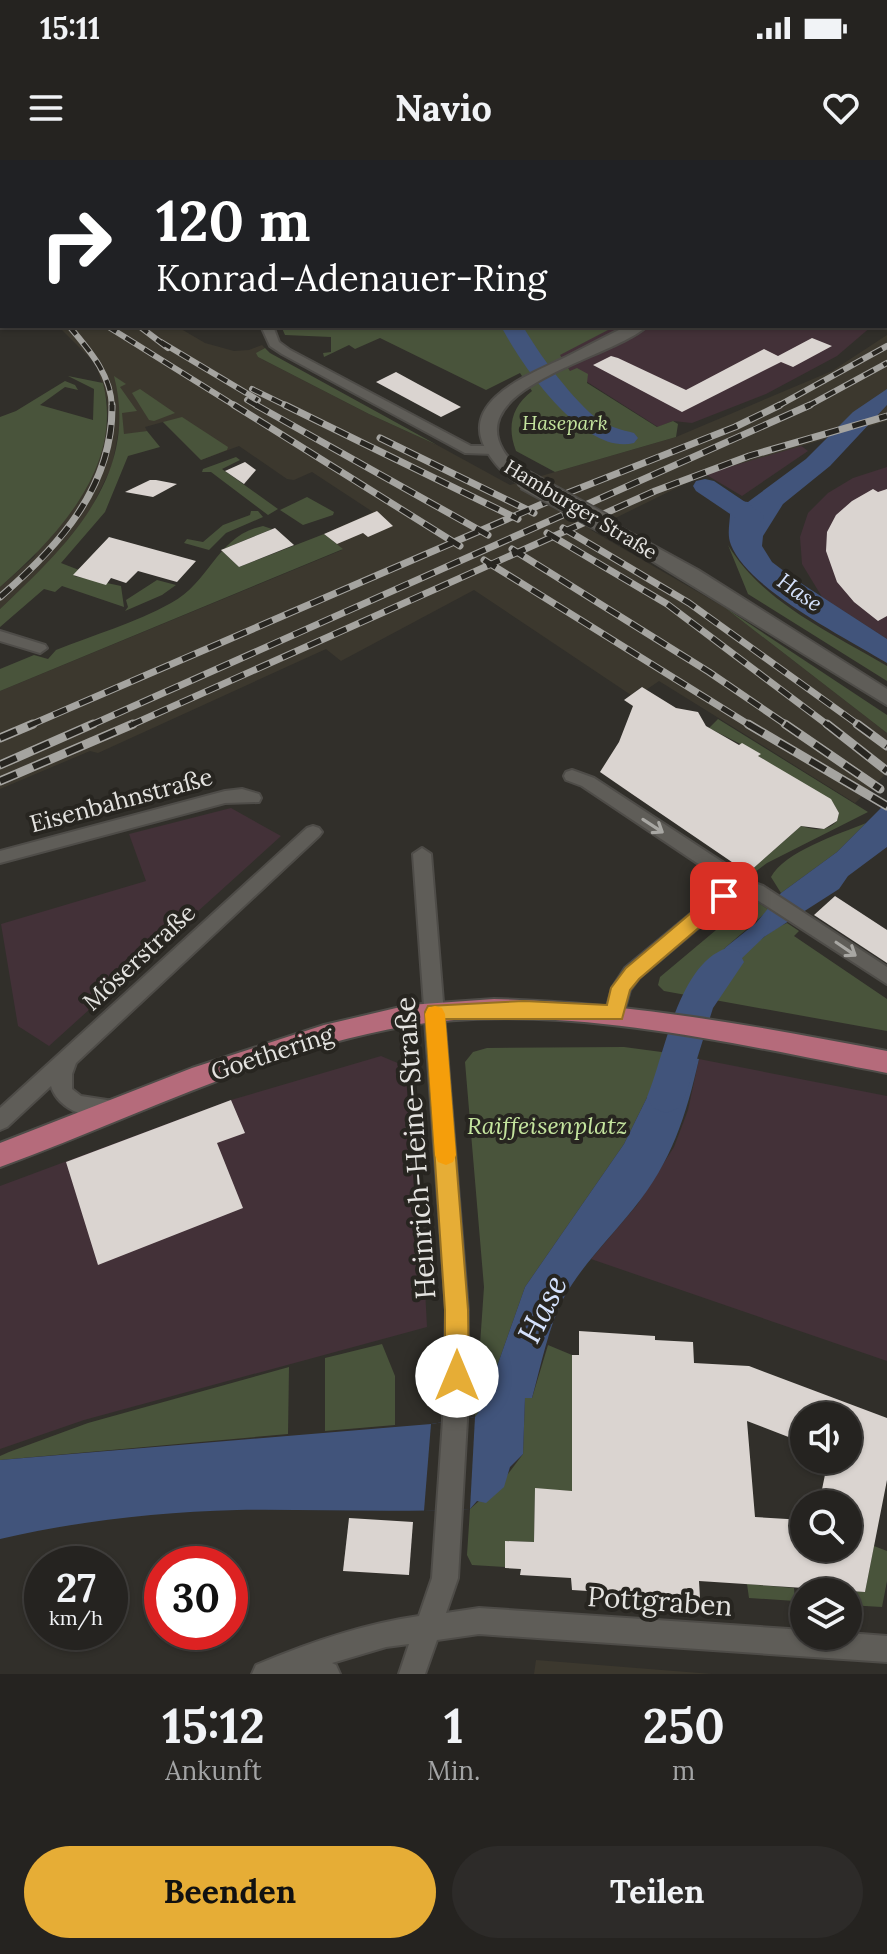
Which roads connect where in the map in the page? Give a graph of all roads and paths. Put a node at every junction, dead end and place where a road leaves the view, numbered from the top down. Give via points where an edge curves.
1 (635, 328) edge
2 (268, 332) edge
3 (493, 450) junction
4 (0, 636) edge
5 (40, 648) dead end
6 (887, 698) edge
7 (580, 779) dead end
8 (253, 798) dead end
9 (313, 832) dead end
10 (422, 854) dead end
11 (0, 857) edge
12 (727, 877) junction
13 (887, 977) edge
14 (435, 1012) junction
15 (615, 1014) junction
16 (69, 1058) junction
17 (887, 1062) edge
18 (114, 1108) junction
19 (0, 1121) edge
20 (0, 1155) edge
21 (430, 1627) junction
22 (887, 1649) edge
23 (274, 1670) edge
24 (327, 1674) edge
25 (412, 1674) edge

1 - 3 street via 513,390 495,407 488,428
2 - 3 street, Hamburger Straße via 286,352 469,450
3 - 6 street, Hamburger Straße, bridge via 503,465 525,480 691,574
4 - 5 street
7 -> 12 street
8 - 11 street, Eisenbahnstraße via 225,797
9 - 16 street, Möserstraße
10 - 14 street, Heinrich-Heine-Straße
12 -> 13 street via 768,897
12 - 15 street via 724,896 632,973 621,988
14 - 15 main road, Goethering
14 - 18 main road, Goethering via 304,1042
14 - 21 street, Heinrich-Heine-Straße via 457,1310 445,1578
15 - 17 main road, Goethering
16 - 18 street, Goethering via 61,1073 65,1099 85,1107
16 - 19 street, Möserstraße
18 - 20 main road, Goethering
21 - 22 street, Pottgraben via 479,1621
21 - 23 street, Pottgraben via 386,1634
21 - 25 street, Heinrich-Heine-Straße
23 - 24 street via 315,1669

